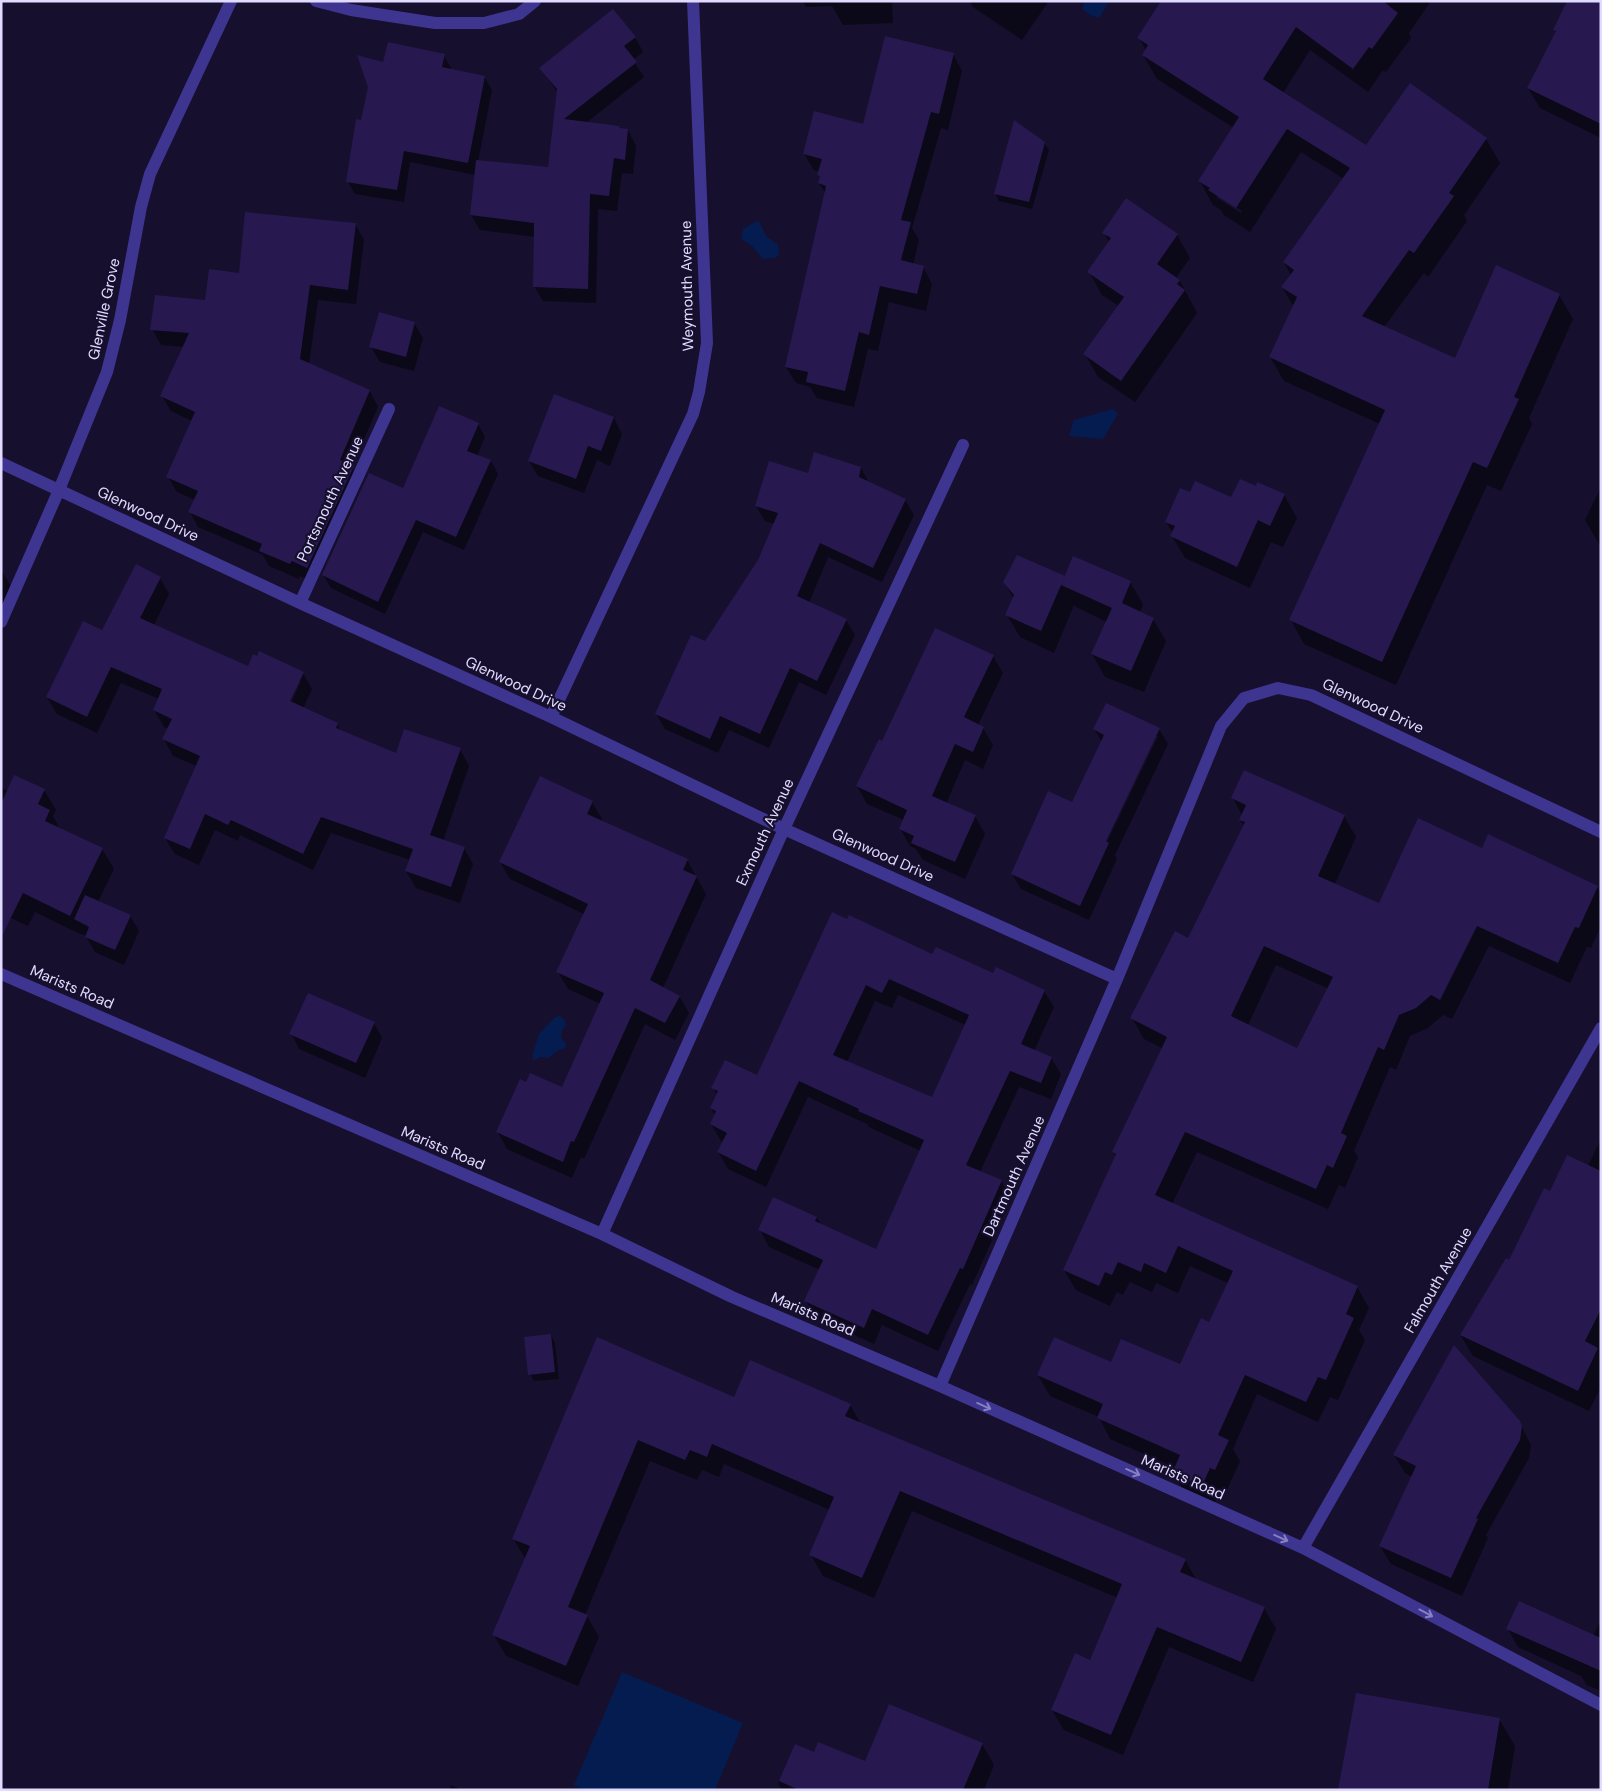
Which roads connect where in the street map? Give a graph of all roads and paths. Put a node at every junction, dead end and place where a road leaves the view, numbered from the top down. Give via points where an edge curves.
1 (231, 1) edge
2 (316, 1) edge
3 (535, 1) edge
4 (694, 1) edge
5 (389, 409) dead end
6 (963, 445) dead end
7 (1, 463) edge
8 (59, 490) junction
9 (300, 603) junction
10 (1, 622) edge
11 (551, 718) junction
12 (784, 829) junction
13 (1601, 832) edge
14 (1, 974) edge
15 (1117, 980) junction
16 (1601, 1028) edge
17 (602, 1234) junction
18 (940, 1386) junction
19 (1303, 1548) junction
20 (1601, 1705) edge

1 - 8 street, Glenville Grove via 150,174 107,372
2 - 3 street via 435,23 484,23 519,14
4 - 11 street, Weymouth Avenue via 707,343 699,392 693,414
5 - 9 street, Portsmouth Avenue
6 - 12 street, Exmouth Avenue
7 - 8 street, Glenwood Drive
8 - 9 street, Glenwood Drive
8 - 10 street, Glenville Grove
9 - 11 street, Glenwood Drive
11 - 12 street, Glenwood Drive
12 - 15 street, Glenwood Drive
12 - 17 street, Exmouth Avenue
13 - 15 street, Glenwood Drive via 1312,695 1278,688 1244,698 1221,726
14 - 17 street, Marists Road
15 - 18 street, Dartmouth Avenue
16 - 19 street, Falmouth Avenue
17 - 18 street, Marists Road via 732,1297
18 -> 19 street, Marists Road
19 -> 20 street, Marists Road

